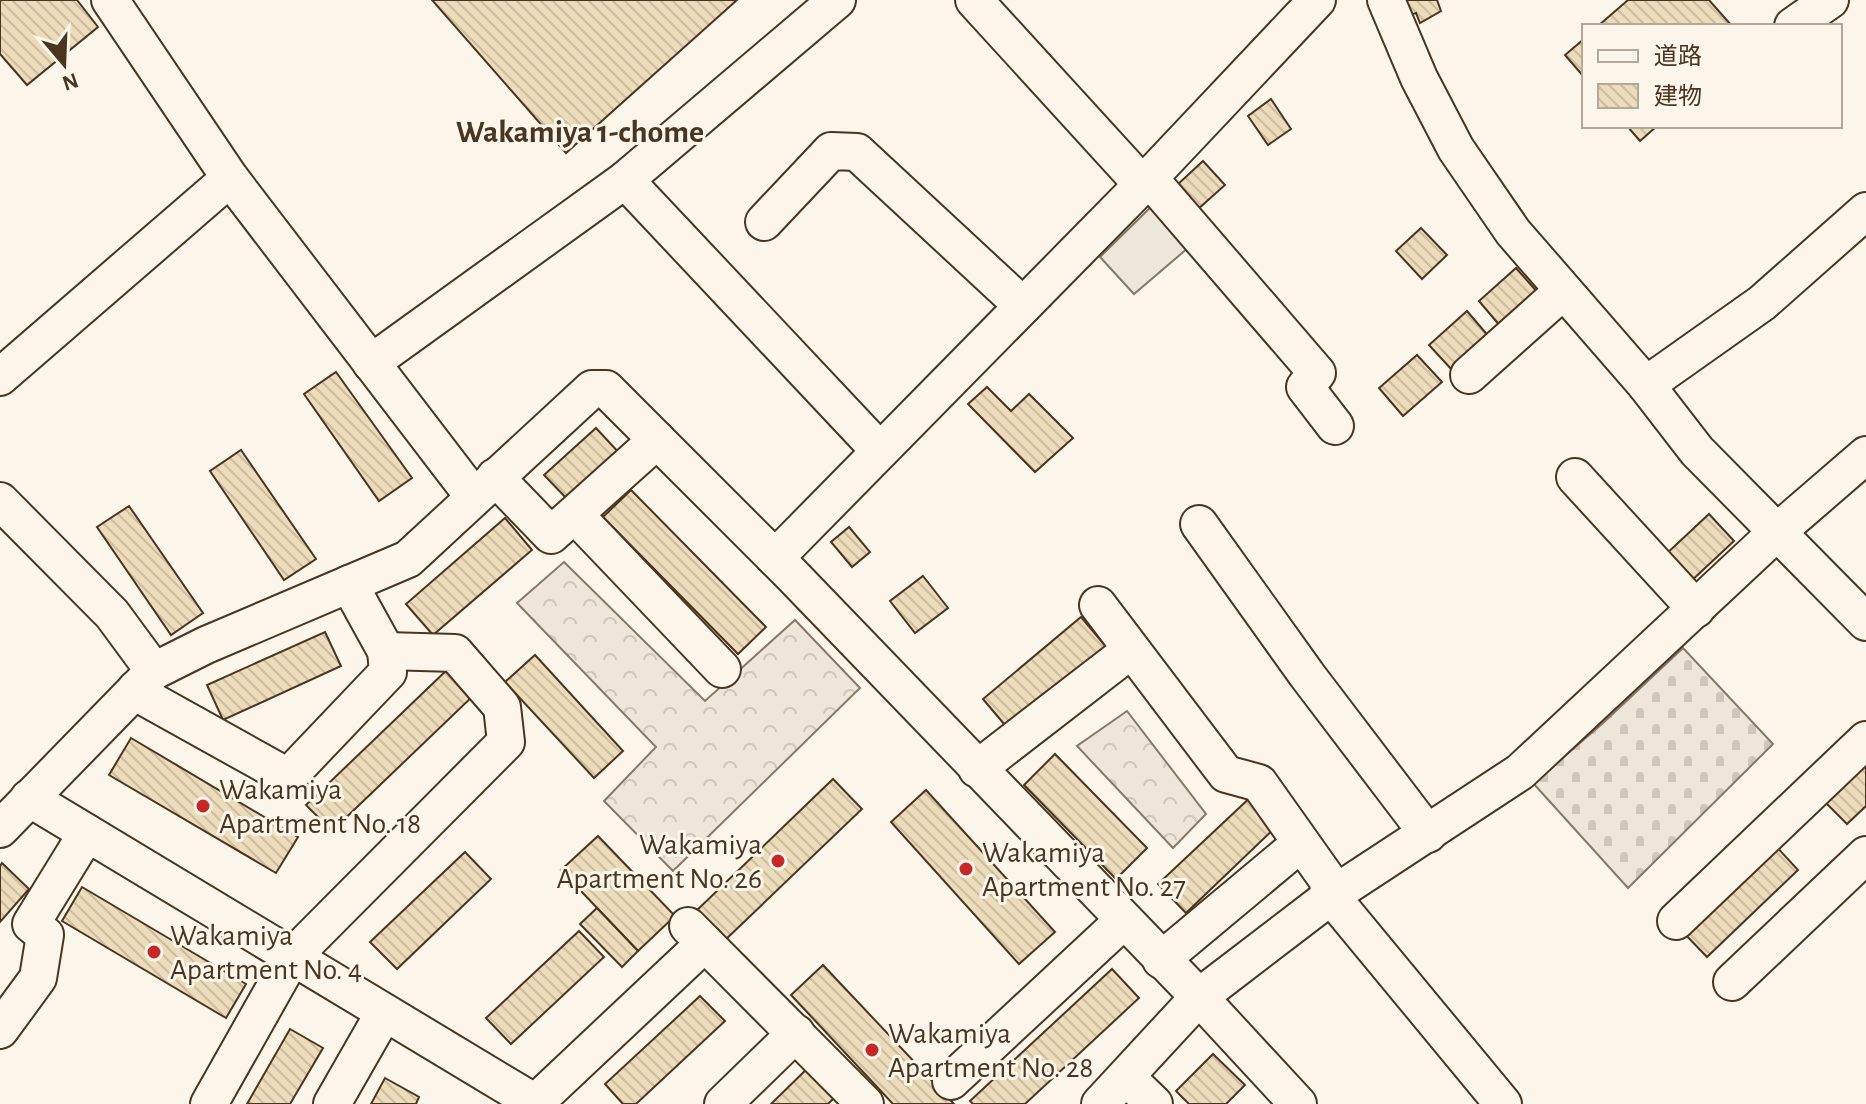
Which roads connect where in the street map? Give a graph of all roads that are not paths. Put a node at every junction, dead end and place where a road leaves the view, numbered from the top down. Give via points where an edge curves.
1 (110, 0) edge
2 (837, 0) edge
3 (974, 0) edge
4 (1317, 0) edge
5 (1386, 0) edge
6 (1830, 0) edge
7 (1796, 24) edge
8 (230, 178) junction
9 (625, 180) junction
10 (1145, 181) junction
11 (1866, 211) edge
12 (764, 222) dead end
13 (1563, 291) junction
14 (1023, 306) junction
15 (371, 363) junction
16 (1469, 375) dead end
17 (0, 377) edge
18 (1646, 385) junction
19 (1335, 426) dead end
20 (657, 440) junction
21 (880, 451) junction
22 (1866, 455) edge
23 (1575, 477) dead end
24 (485, 487) junction
25 (0, 501) edge
26 (575, 515) junction
27 (1199, 524) dead end
28 (1777, 532) junction
29 (775, 558) junction
30 (349, 584) junction
31 (1098, 605) dead end
32 (1696, 609) junction
33 (1866, 622) edge
34 (1131, 650) junction
35 (386, 651) junction
36 (722, 669) dead end
37 (145, 680) junction
38 (1866, 740) edge
39 (977, 769) junction
40 (29, 798) junction
41 (0, 829) edge
42 (87, 833) junction
43 (1428, 834) junction
44 (1301, 843) junction
45 (1864, 860) edge
46 (1331, 896) junction
47 (1123, 921) junction
48 (1676, 921) dead end
49 (292, 957) junction
50 (1161, 960) junction
51 (1732, 982) dead end
52 (1199, 997) junction
53 (384, 1013) junction
54 (0, 1030) edge
55 (796, 1033) junction
56 (1126, 1077) junction
57 (951, 1081) dead end
58 (518, 1099) edge
59 (209, 1104) edge
60 (332, 1104) edge
61 (723, 1104) edge
62 (865, 1104) edge
63 (1100, 1104) edge
64 (1154, 1104) edge
65 (1298, 1104) edge
66 (1503, 1104) edge

1 - 8 street
2 - 9 street
3 - 10 street
4 - 10 street
5 - 13 street via 1456,149 1513,232
6 - 7 street
8 - 15 street
8 - 17 street
9 - 15 street
9 - 21 street
10 - 14 street
10 - 19 street via 1317,373 1305,387
11 - 18 street via 1762,303
12 - 14 street via 831,151 857,152
13 - 16 street
13 - 18 street
14 - 21 street
15 - 24 street
18 - 28 street via 1697,451
20 - 24 street via 606,389 592,389
20 - 26 street
20 - 29 street
21 - 29 street
22 - 28 street
23 - 32 street
24 - 26 street via 551,535
24 - 30 street via 408,559
25 - 37 street via 112,614
26 - 36 street
27 - 43 street
28 - 32 street
28 - 33 street
29 - 39 street
30 - 35 street
30 - 37 street via 206,645
31 - 34 street
32 - 43 street via 1520,772
34 - 39 street
34 - 44 street via 1226,774 1259,783
35 - 37 street via 388,672 288,777 148,699
35 - 49 street via 455,653 502,707 506,742
37 - 40 street
38 - 48 street
39 - 47 street
40 - 41 street
40 - 42 street
42 - 49 street
42 - 54 street via 31,924 45,935 38,978
43 - 46 street
44 - 46 street via 1327,879
44 - 50 street
45 - 51 street
46 - 52 street
46 - 66 street
47 - 50 street
47 - 57 street
49 - 53 street
49 - 59 street
50 - 52 street
52 - 56 street
52 - 65 street
53 - 58 street
53 - 60 street
55 - 58 street via 697,934
55 - 61 street
55 - 62 street
56 - 63 street
56 - 64 street

